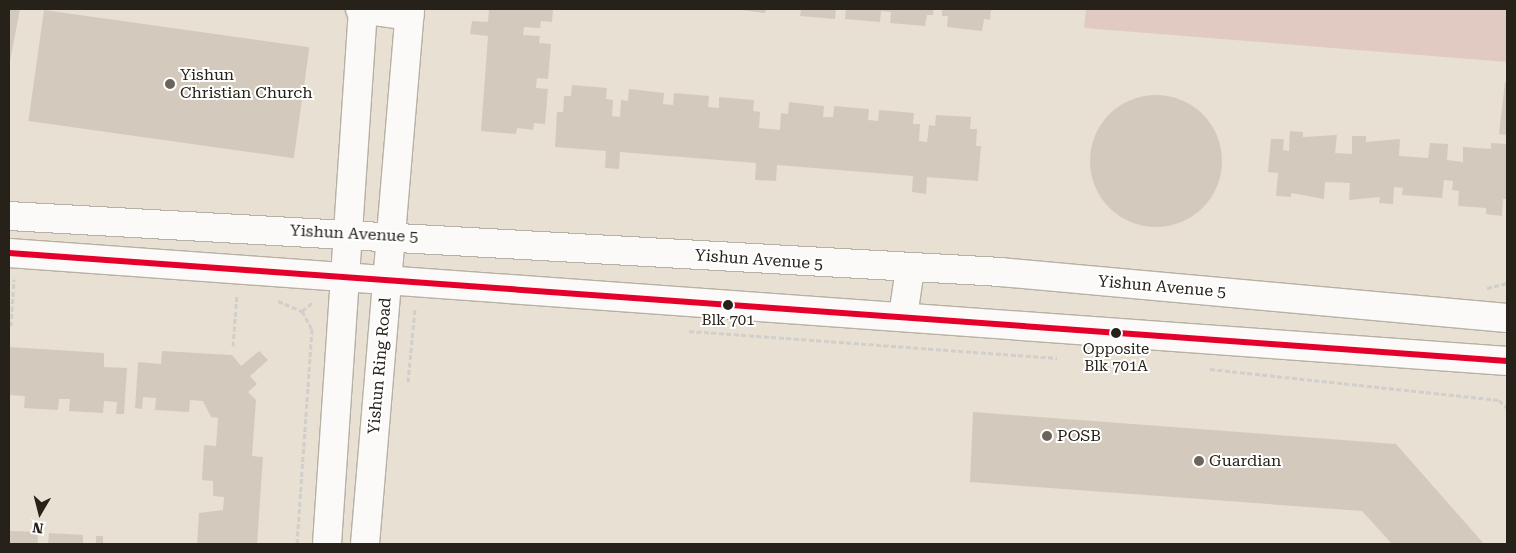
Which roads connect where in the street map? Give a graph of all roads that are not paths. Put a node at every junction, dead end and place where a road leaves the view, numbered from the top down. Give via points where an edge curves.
1 (362, 9) edge
2 (410, 12) edge
3 (9, 216) edge
4 (347, 233) junction
5 (392, 235) junction
6 (9, 253) edge
7 (910, 269) junction
8 (344, 275) junction
9 (388, 278) junction
10 (1507, 301) edge
11 (1472, 315) junction
12 (903, 316) junction
13 (1507, 318) edge
14 (1466, 357) junction
15 (1507, 361) edge
16 (1507, 382) edge
17 (327, 544) edge
18 (365, 544) edge

1 - 2 main road
1 - 4 main road
2 - 5 main road, Yishun Ring Road
3 - 4 main road, Yishun Avenue 5
4 - 5 main road, Yishun Avenue 5
4 - 8 main road
5 - 7 main road, Yishun Avenue 5
5 - 9 main road, Yishun Ring Road
6 - 8 main road
7 - 11 main road, Yishun Avenue 5 via 1000,272
7 - 12 main road
8 - 9 main road
8 - 17 main road
9 - 12 main road
9 - 18 main road, Yishun Ring Road
10 - 11 main road
11 - 13 main road, Yishun Avenue 5
12 - 14 main road
14 - 15 main road
14 - 16 main road

